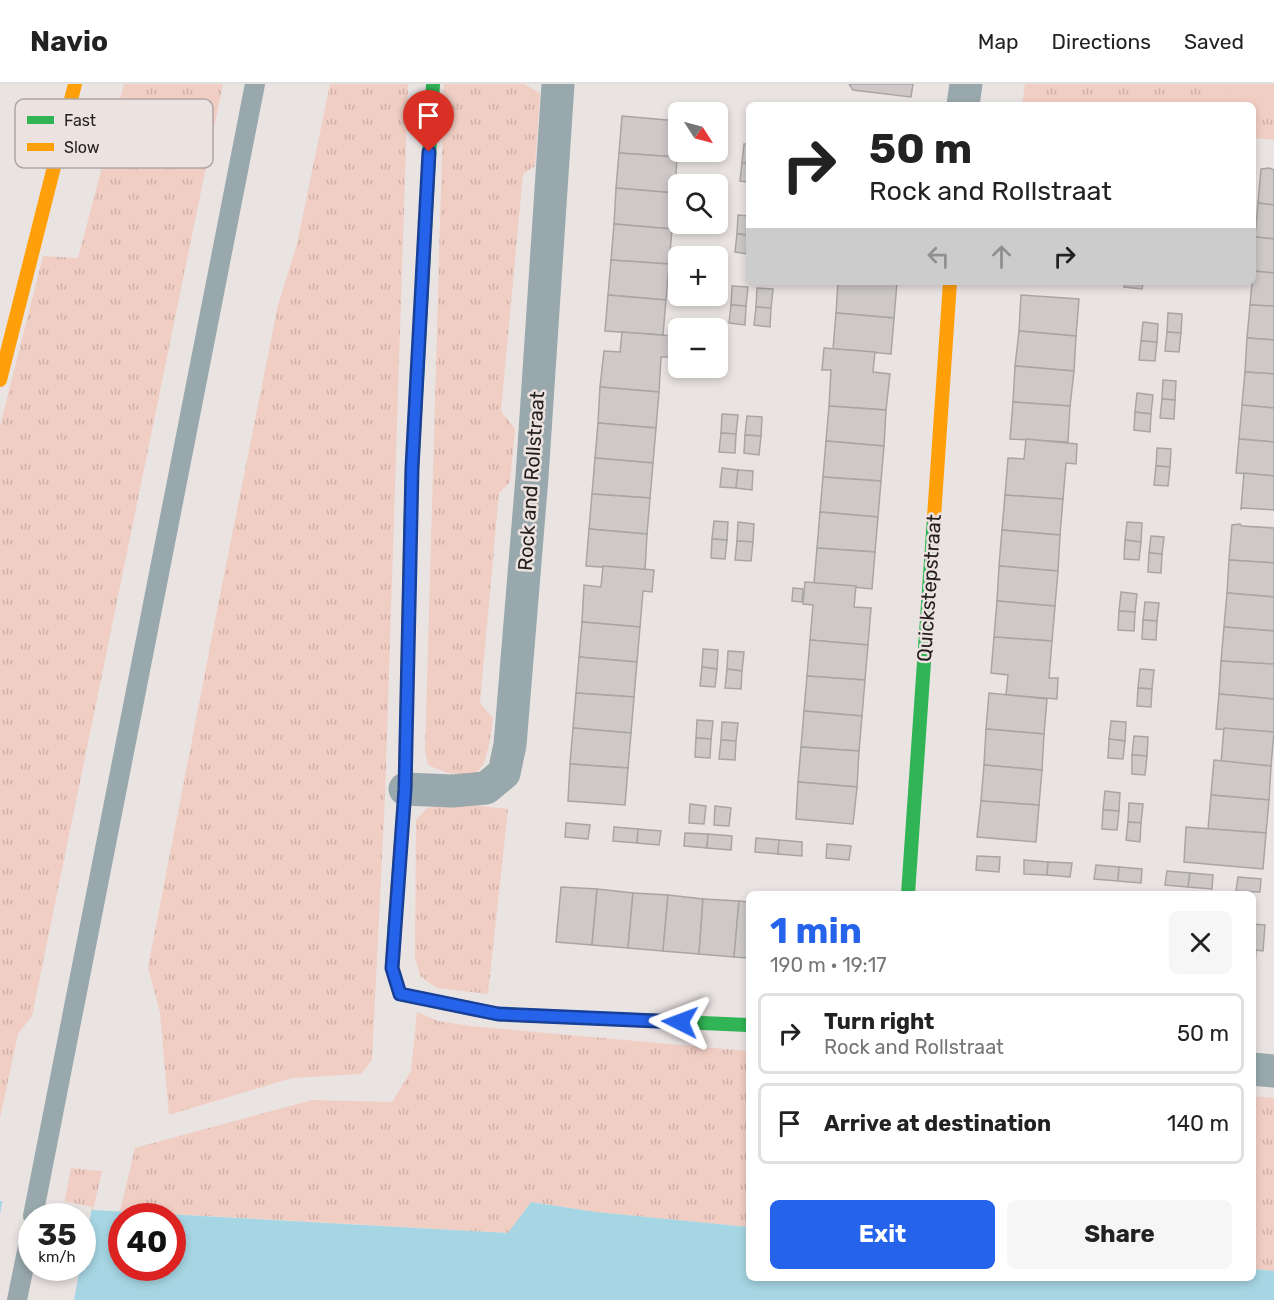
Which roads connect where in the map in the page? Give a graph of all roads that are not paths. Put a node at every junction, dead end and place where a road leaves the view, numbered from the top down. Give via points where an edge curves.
1 (75, 84) edge
2 (255, 84) edge
3 (433, 84) edge
4 (558, 84) edge
5 (966, 84) edge
6 (71, 99) edge
7 (963, 102) edge
8 (54, 168) edge
9 (950, 285) edge
10 (0, 380) edge
11 (405, 789) junction
12 (908, 891) edge
13 (746, 1025) edge
14 (1256, 1069) edge
15 (1274, 1071) edge
16 (36, 1203) edge
17 (21, 1281) edge
18 (17, 1300) edge

1 - 6 street
2 - 16 lane
3 - 11 street via 412,468
4 - 11 street, Rock and Rollstraat via 531,489 510,745 504,773 486,788
5 - 7 street
8 - 10 street
9 - 12 street, Quickstepstraat
11 - 13 street via 392,968 400,994 498,1014
14 - 15 street
17 - 18 lane

